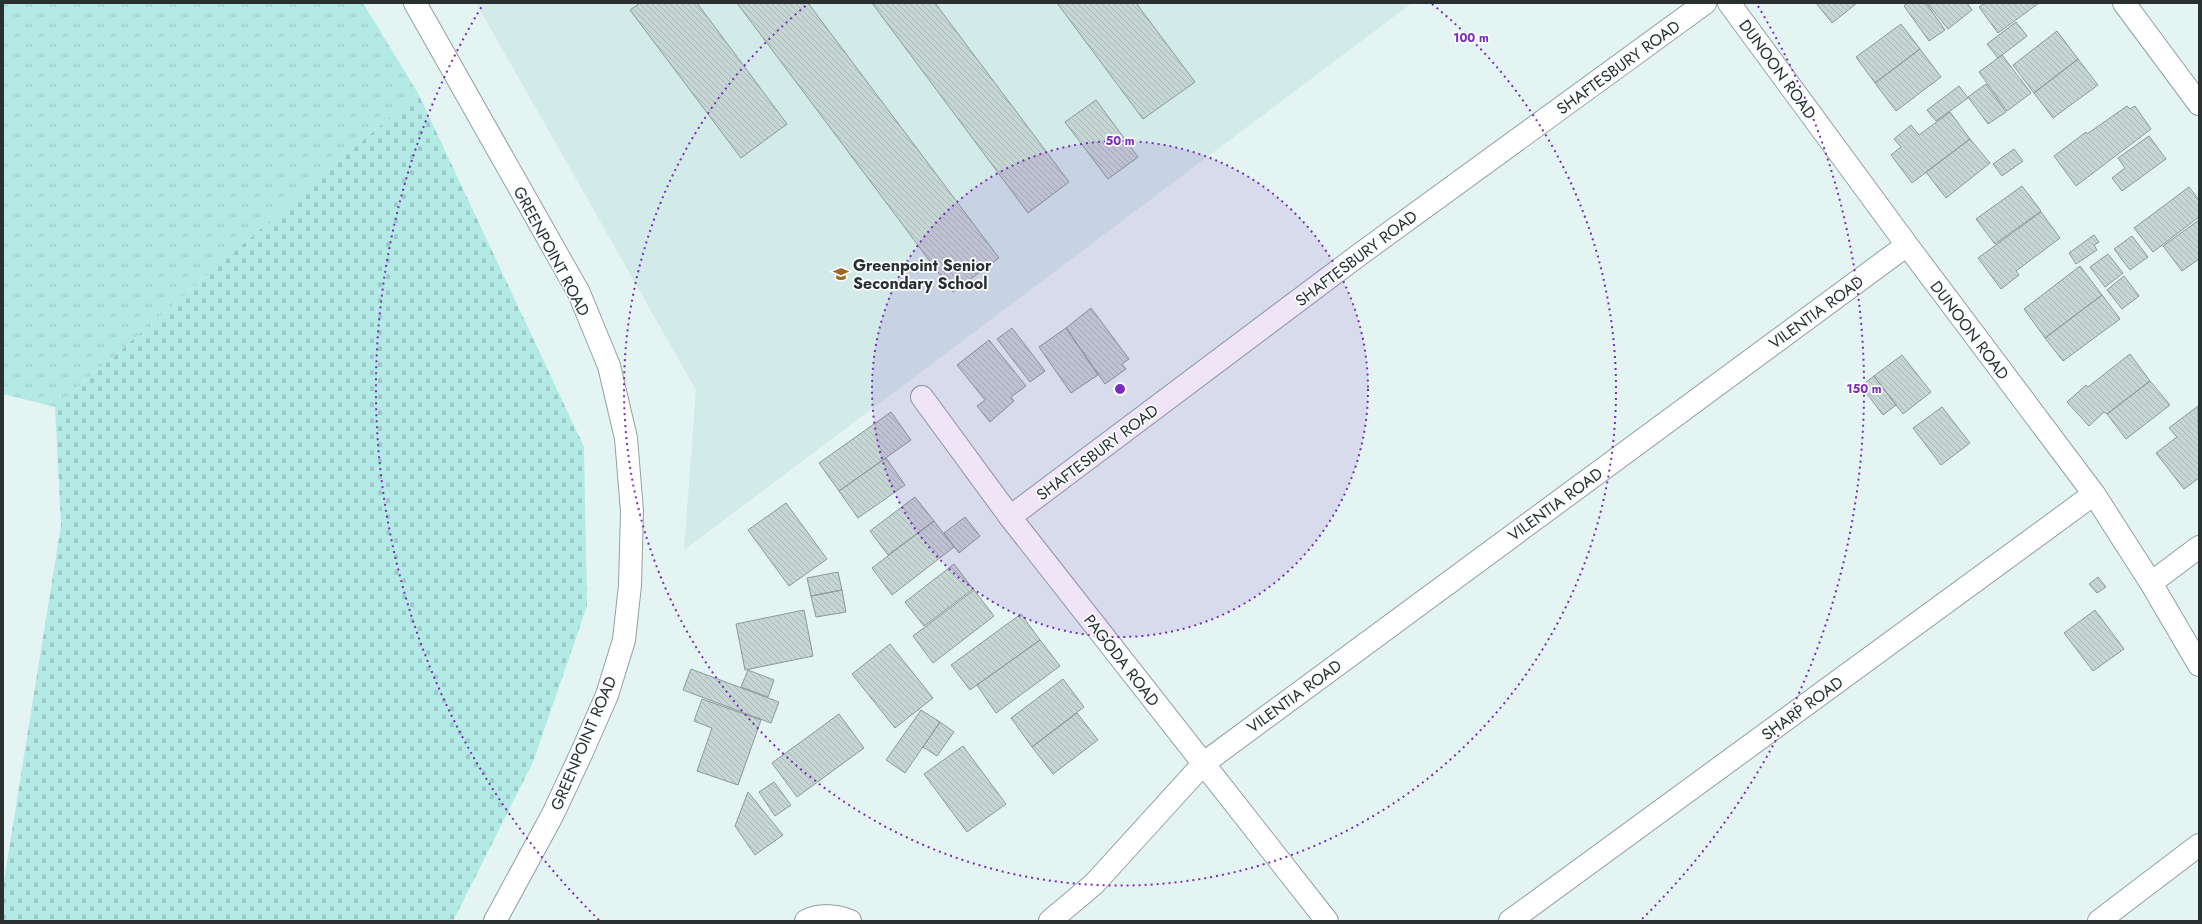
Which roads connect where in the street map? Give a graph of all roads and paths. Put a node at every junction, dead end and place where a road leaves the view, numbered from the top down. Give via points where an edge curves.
1 (415, 3) edge
2 (1705, 3) edge
3 (1729, 3) edge
4 (2124, 3) edge
5 (2199, 104) edge
6 (1906, 245) junction
7 (922, 397) dead end
8 (2094, 494) junction
9 (1010, 517) junction
10 (2199, 548) edge
11 (2151, 583) junction
12 (2199, 665) edge
13 (1204, 763) junction
14 (2199, 845) edge
15 (495, 921) edge
16 (806, 921) edge
17 (850, 921) edge
18 (1050, 921) edge
19 (1327, 921) edge
20 (1510, 921) edge
21 (2099, 921) edge

1 - 15 street, GREENPOINT ROAD via 579,293 609,366 626,438 632,511 630,585 624,640 607,695 582,752 553,814
2 - 9 street, SHAFTESBURY ROAD via 1363,252
3 - 6 street, DUNOON ROAD
4 - 5 street
6 - 8 street, DUNOON ROAD
6 - 13 street, VILENTIA ROAD
7 - 9 street, PAGODA ROAD
8 - 11 street, DUNOON ROAD
8 - 20 street, SHARP ROAD
9 - 13 street, PAGODA ROAD
10 - 11 street
11 - 12 street, DUNOON ROAD
13 - 18 street, VILENTIA ROAD via 1094,884
13 - 19 street, PAGODA ROAD
14 - 21 street
16 - 17 street via 813,917 840,917

